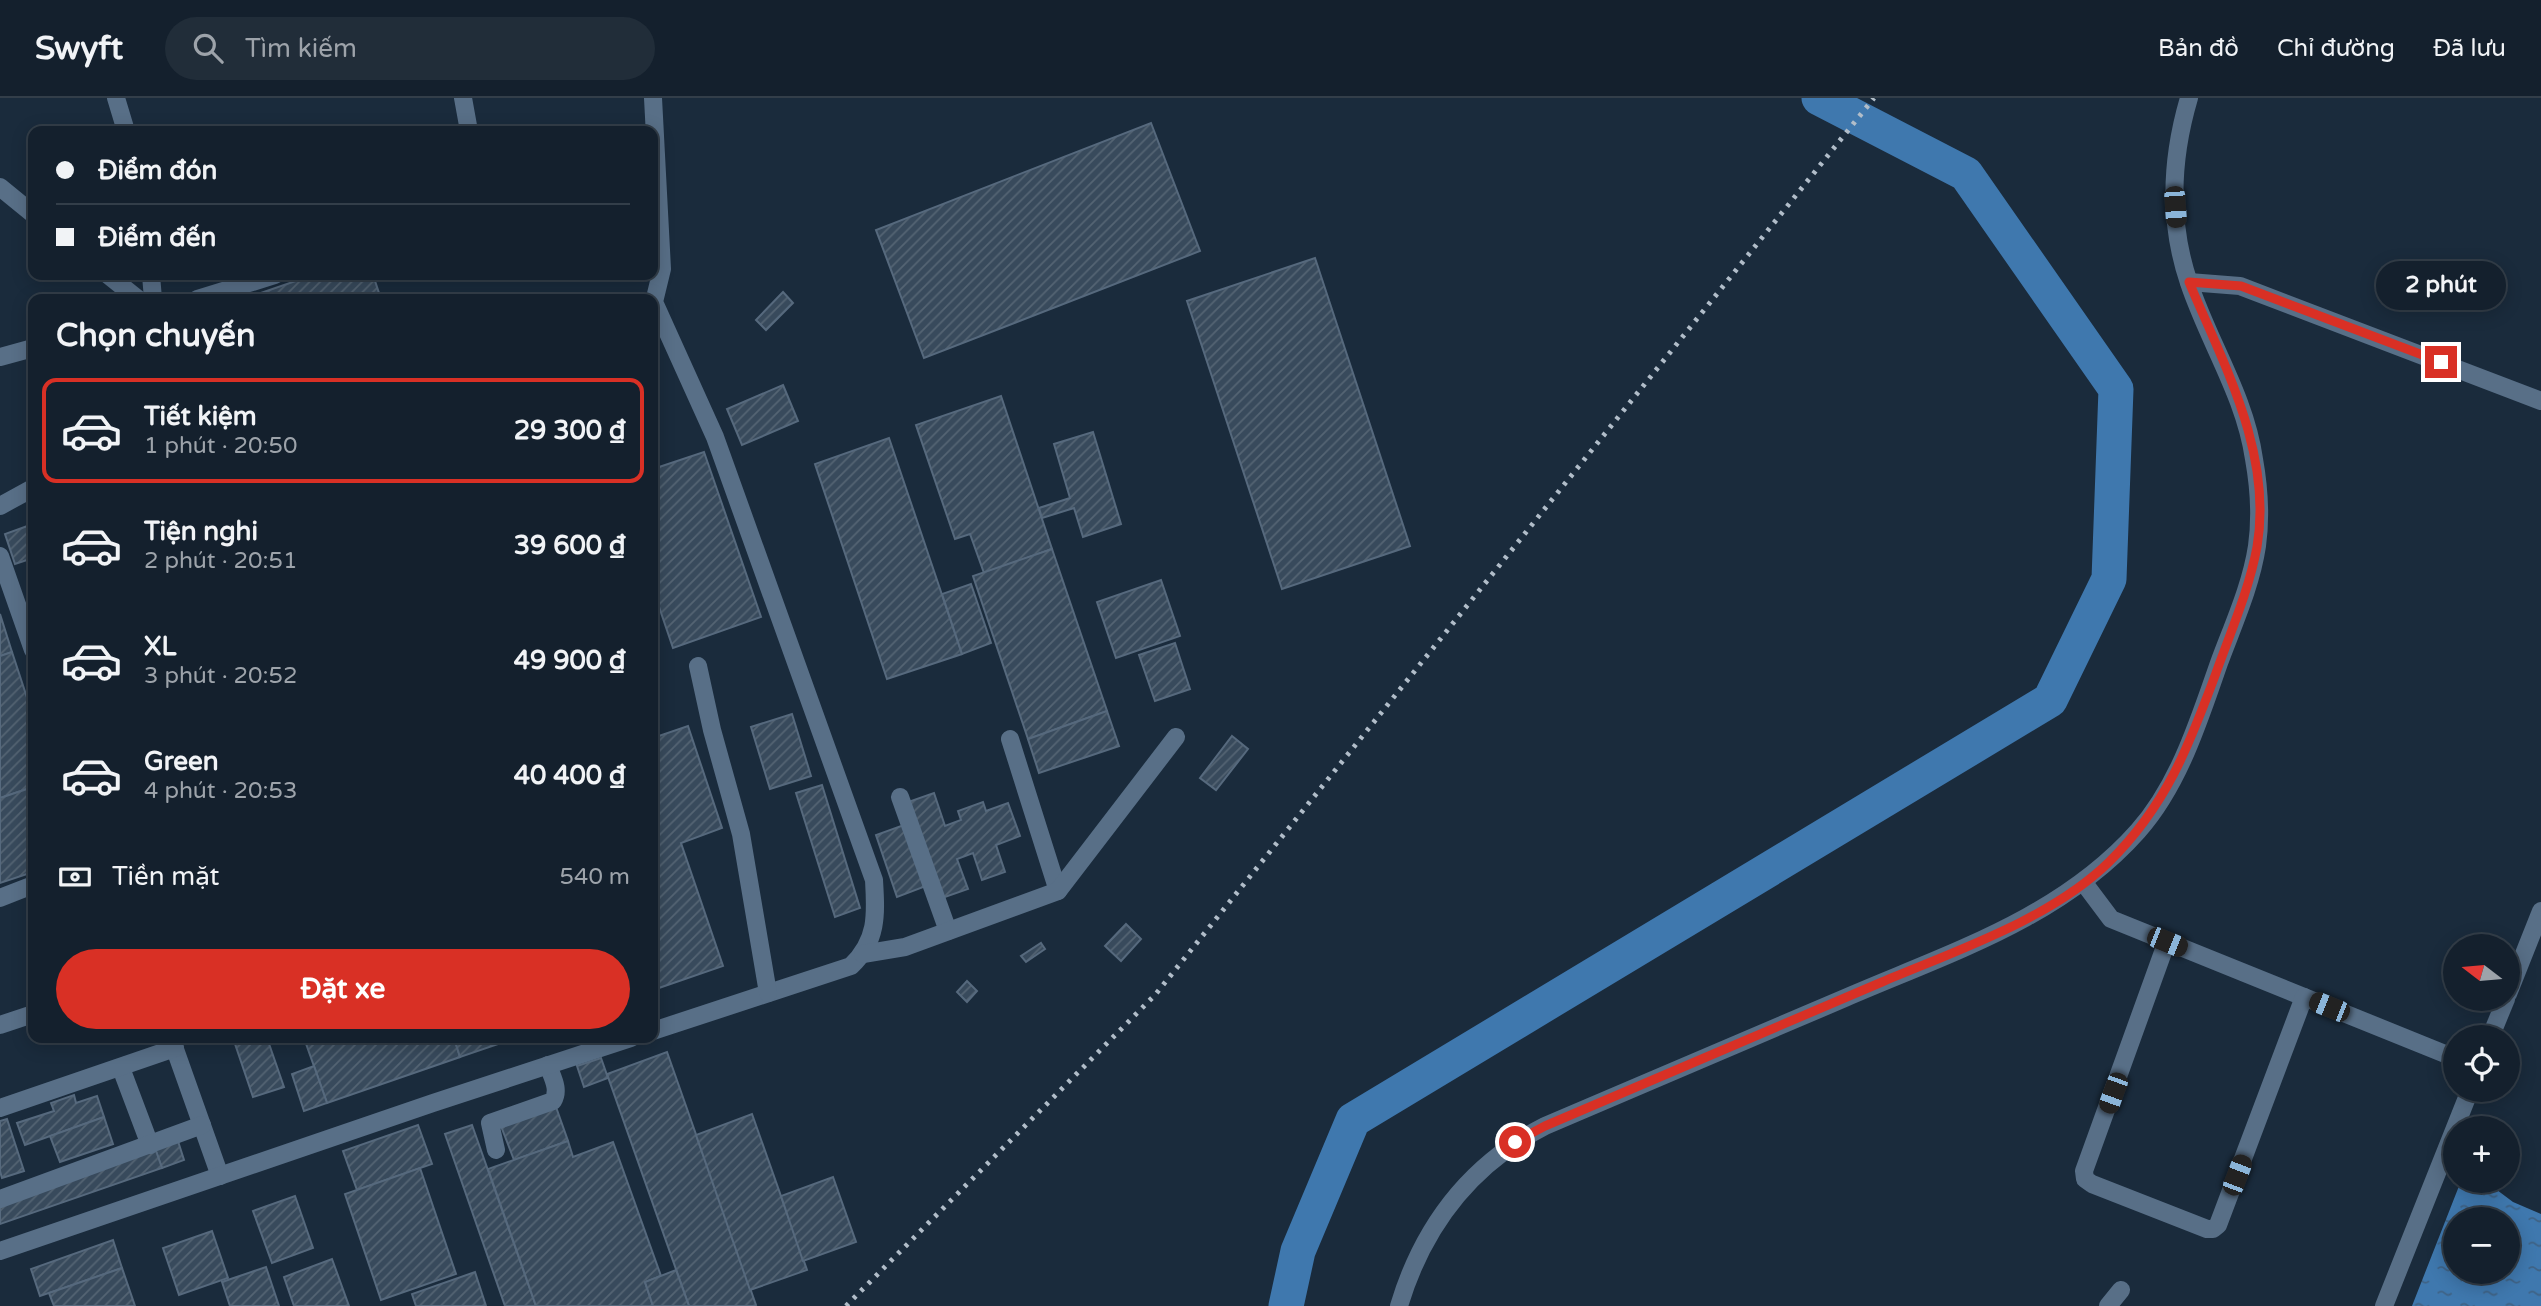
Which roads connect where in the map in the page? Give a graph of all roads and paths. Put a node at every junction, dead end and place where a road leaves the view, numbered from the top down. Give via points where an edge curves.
1 (116, 98) edge
2 (463, 98) edge
3 (653, 98) edge
4 (2189, 98) edge
5 (124, 126) edge
6 (468, 126) edge
7 (654, 126) edge
8 (0, 187) edge
9 (658, 193) edge
10 (28, 210) edge
11 (114, 280) edge
12 (259, 280) edge
13 (2189, 282) junction
14 (132, 294) edge
15 (213, 294) edge
16 (655, 294) edge
17 (658, 313) edge
18 (28, 349) edge
19 (0, 357) edge
20 (2541, 401) edge
21 (28, 491) edge
22 (0, 506) edge
23 (0, 556) edge
24 (28, 636) edge
25 (698, 666) dead end
26 (1176, 737) dead end
27 (1010, 739) dead end
28 (900, 797) dead end
29 (2084, 883) junction
30 (28, 887) edge
31 (1058, 891) junction
32 (0, 898) edge
33 (2541, 911) edge
34 (948, 931) junction
35 (2167, 942) junction
36 (863, 954) junction
37 (2520, 964) edge
38 (768, 993) junction
39 (2304, 997) junction
40 (28, 1016) edge
41 (0, 1025) edge
42 (658, 1029) edge
43 (173, 1043) edge
44 (616, 1043) edge
45 (2443, 1053) edge
46 (548, 1065) junction
47 (121, 1068) junction
48 (2465, 1102) edge
49 (0, 1108) edge
50 (202, 1125) junction
51 (150, 1146) junction
52 (496, 1150) dead end
53 (220, 1176) junction
54 (0, 1199) edge
55 (0, 1251) edge
56 (2121, 1290) dead end
57 (1399, 1306) edge
58 (2108, 1306) edge
59 (2384, 1306) edge

1 - 5 street
2 - 6 street
3 - 7 street
4 - 13 street via 2173,181 2177,233
8 - 10 street
9 - 16 street via 662,269
11 - 14 street
12 - 15 street
13 - 20 street via 2241,286
13 - 29 street via 2244,412 2259,499 2257,545 2245,592 2172,782 2141,828
17 - 36 street via 715,438 874,880 876,923
18 - 19 street
21 - 22 street
23 - 24 street
25 - 38 street via 741,834
26 - 31 street
27 - 31 street
28 - 34 street
29 - 35 street via 2111,919
29 - 57 street via 2011,927 1515,1142 1460,1191 1434,1225 1409,1272
30 - 32 street
31 - 34 street
33 - 37 street
34 - 36 street via 905,947
35 - 39 street
35 - 39 street via 2084,1171 2092,1184 2207,1229 2218,1225
36 - 38 street via 851,966
38 - 42 street
39 - 45 street
40 - 41 street
43 - 47 street
43 - 50 street
44 - 46 street
46 - 52 street via 555,1085 553,1101 490,1123
46 - 53 street
47 - 49 street
47 - 51 street
48 - 59 street
50 - 51 street
50 - 53 street
51 - 54 street
53 - 55 street
56 - 58 street

